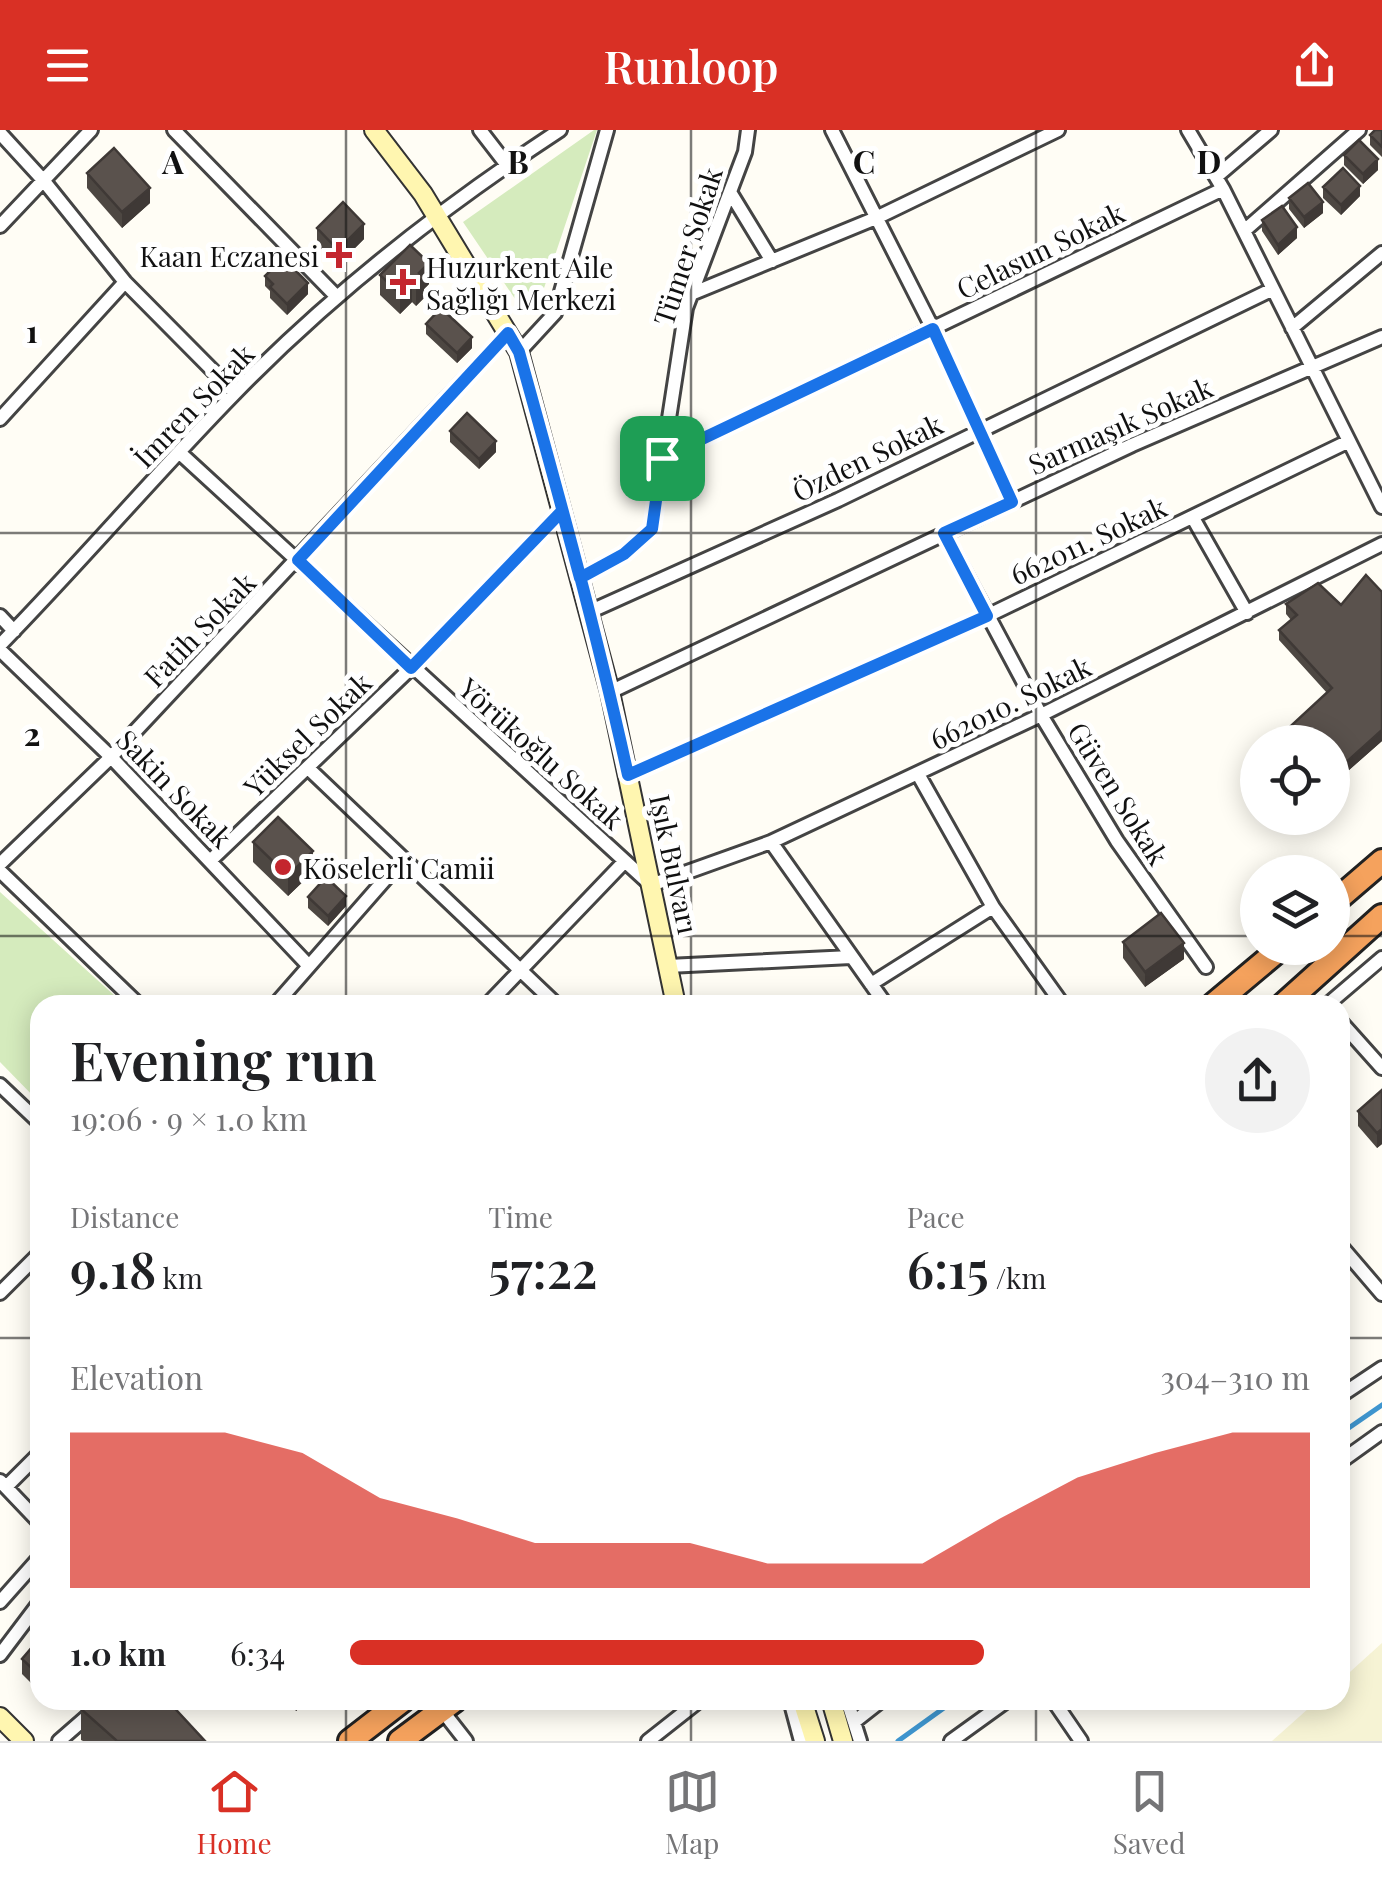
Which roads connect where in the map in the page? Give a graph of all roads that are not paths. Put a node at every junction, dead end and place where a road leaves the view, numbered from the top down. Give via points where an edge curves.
1 (91, 130) edge
2 (174, 130) edge
3 (374, 130) edge
4 (480, 130) edge
5 (560, 130) edge
6 (607, 130) edge
7 (748, 130) edge
8 (832, 130) edge
9 (1058, 130) edge
10 (1188, 130) edge
11 (1271, 130) edge
12 (1359, 130) edge
13 (0, 133) edge
14 (507, 164) junction
15 (43, 180) junction
16 (1220, 183) junction
17 (730, 192) junction
18 (438, 217) junction
19 (876, 218) junction
20 (0, 226) edge
21 (1244, 232) junction
22 (1382, 253) edge
23 (772, 261) junction
24 (125, 282) junction
25 (1272, 290) junction
26 (691, 294) junction
27 (336, 298) junction
28 (1292, 328) junction
29 (933, 329) junction
30 (508, 333) junction
31 (1382, 337) edge
32 (519, 352) junction
33 (1312, 368) junction
34 (235, 393) junction
35 (0, 419) edge
36 (978, 432) junction
37 (1347, 442) junction
38 (180, 454) junction
39 (662, 458) junction
40 (1012, 502) junction
41 (1382, 508) edge
42 (562, 511) junction
43 (1193, 518) junction
44 (944, 533) junction
45 (1382, 544) edge
46 (298, 560) junction
47 (580, 578) junction
48 (589, 612) junction
49 (1246, 613) junction
50 (0, 616) edge
51 (987, 616) junction
52 (14, 631) junction
53 (0, 648) edge
54 (411, 668) junction
55 (610, 692) junction
56 (1041, 715) junction
57 (111, 757) junction
58 (310, 768) junction
59 (918, 774) junction
60 (628, 775) junction
61 (771, 842) junction
62 (402, 860) junction
63 (210, 861) junction
64 (625, 861) junction
65 (1382, 862) edge
66 (0, 867) edge
67 (651, 885) junction
68 (1350, 889) edge
69 (993, 907) junction
70 (1382, 916) edge
71 (851, 957) junction
72 (1382, 958) edge
73 (1261, 965) edge
74 (309, 966) junction
75 (668, 966) junction
76 (1206, 967) dead end
77 (522, 969) junction
78 (871, 984) junction
79 (130, 995) edge
80 (284, 995) edge
81 (497, 995) edge
82 (547, 995) edge
83 (674, 995) edge
84 (879, 995) edge
85 (1056, 995) edge
86 (1225, 995) edge
87 (1294, 995) edge
88 (1339, 995) edge
89 (1350, 1032) edge
90 (1382, 1068) edge
91 (0, 1086) edge
92 (30, 1114) edge
93 (1350, 1257) edge
94 (30, 1263) edge
95 (0, 1294) edge
96 (1382, 1294) edge
97 (1382, 1368) edge
98 (1350, 1389) edge
99 (1382, 1432) edge
100 (1350, 1455) edge
101 (30, 1462) edge
102 (3, 1484) edge
103 (30, 1512) edge
104 (30, 1568) edge
105 (0, 1602) edge
106 (30, 1615) edge
107 (0, 1654) edge
108 (95, 1710) edge
109 (389, 1710) edge
110 (441, 1710) edge
111 (450, 1710) edge
112 (687, 1710) edge
113 (793, 1710) edge
114 (805, 1710) edge
115 (837, 1710) edge
116 (850, 1710) edge
117 (869, 1710) edge
118 (994, 1710) edge
119 (1060, 1710) edge
120 (0, 1717) edge
121 (854, 1722) junction
122 (854, 1739) edge
123 (24, 1741) edge
124 (59, 1741) edge
125 (350, 1741) edge
126 (400, 1741) edge
127 (466, 1741) edge
128 (648, 1741) edge
129 (801, 1741) edge
130 (815, 1741) edge
131 (951, 1741) edge
132 (1081, 1741) edge

1 - 15 street
2 - 27 street
3 - 18 main road, Işık Bulvarı
4 - 14 street
5 - 14 street, İmren Sokak
6 - 32 street via 555,313
7 - 17 street, Tümer Sokak
8 - 19 street
9 - 19 street
10 - 16 street
11 - 16 street, Celasun Sokak
12 - 21 street
13 - 15 street
14 - 18 street, İmren Sokak
15 - 20 street
15 - 24 street
16 - 21 street
16 - 29 street, Celasun Sokak
17 - 23 street
17 - 26 street, Tümer Sokak
18 - 27 street, İmren Sokak
18 - 30 main road, Işık Bulvarı
19 - 23 street
19 - 29 street
21 - 25 street
22 - 28 street
23 - 26 street
24 - 34 street
24 - 35 street
25 - 28 street
25 - 36 street, Özden Sokak
26 - 39 street, Tümer Sokak
27 - 34 street, İmren Sokak
28 - 33 street
29 - 36 street
29 - 39 street, Celasun Sokak
30 - 32 main road, Işık Bulvarı
30 - 46 street, Fatih Sokak
31 - 33 street, Sarmaşık Sokak
32 - 42 main road, Işık Bulvarı
33 - 37 street
33 - 40 street, Sarmaşık Sokak
34 - 38 street, İmren Sokak
36 - 40 street
36 - 48 street, Özden Sokak
37 - 41 street
37 - 43 street, 662011. Sokak
38 - 46 street, Yörükoğlu Sokak
38 - 52 street, İmren Sokak
39 - 47 street, Tümer Sokak via 652,529
40 - 44 street, Sarmaşık Sokak
42 - 47 main road, Işık Bulvarı
42 - 54 street, Yüksel Sokak
43 - 49 street
43 - 51 street, 662011. Sokak
44 - 51 street, Güven Sokak
44 - 55 street, Sarmaşık Sokak
45 - 49 street, 662010. Sokak
46 - 54 street, Yörükoğlu Sokak
46 - 57 street, Fatih Sokak
47 - 48 main road, Işık Bulvarı
48 - 55 main road, Işık Bulvarı
49 - 56 street, 662010. Sokak
50 - 52 street
51 - 56 street, Güven Sokak
51 - 60 street, 662011. Sokak
52 - 53 street, İmren Sokak
53 - 57 street, Sakin Sokak
54 - 58 street, Yüksel Sokak
54 - 64 street, Yörükoğlu Sokak
55 - 60 main road, Işık Bulvarı
56 - 59 street, 662010. Sokak
56 - 76 street, Güven Sokak via 1117,841
57 - 63 street, Sakin Sokak
57 - 66 street, Fatih Sokak
58 - 62 street
58 - 63 street, Yüksel Sokak
59 - 61 street, 662010. Sokak
59 - 69 street
60 - 67 main road, Işık Bulvarı
61 - 67 street, 662010. Sokak
61 - 71 street
62 - 74 street
62 - 77 street
63 - 74 street, Sakin Sokak
64 - 67 street, Yörükoğlu Sokak
64 - 77 street
65 - 68 highway
66 - 79 street
67 - 75 main road, Işık Bulvarı
69 - 78 street
69 - 85 street
70 - 87 highway
71 - 75 street
71 - 78 street
72 - 88 street
73 - 86 highway
74 - 80 street
75 - 83 main road, Işık Bulvarı
77 - 81 street
77 - 82 street
78 - 84 street
89 - 90 street
91 - 92 street
93 - 96 street
94 - 95 street
97 - 98 street
99 - 100 street
101 - 102 street
102 - 103 street
104 - 105 street
106 - 107 street
108 - 124 street
109 - 125 highway
110 - 126 highway
111 - 127 street
112 - 128 street
113 - 129 street
114 - 130 main road
115 - 122 main road
116 - 121 street
117 - 121 street
118 - 131 street
119 - 132 street
120 - 123 main road
121 - 122 street

